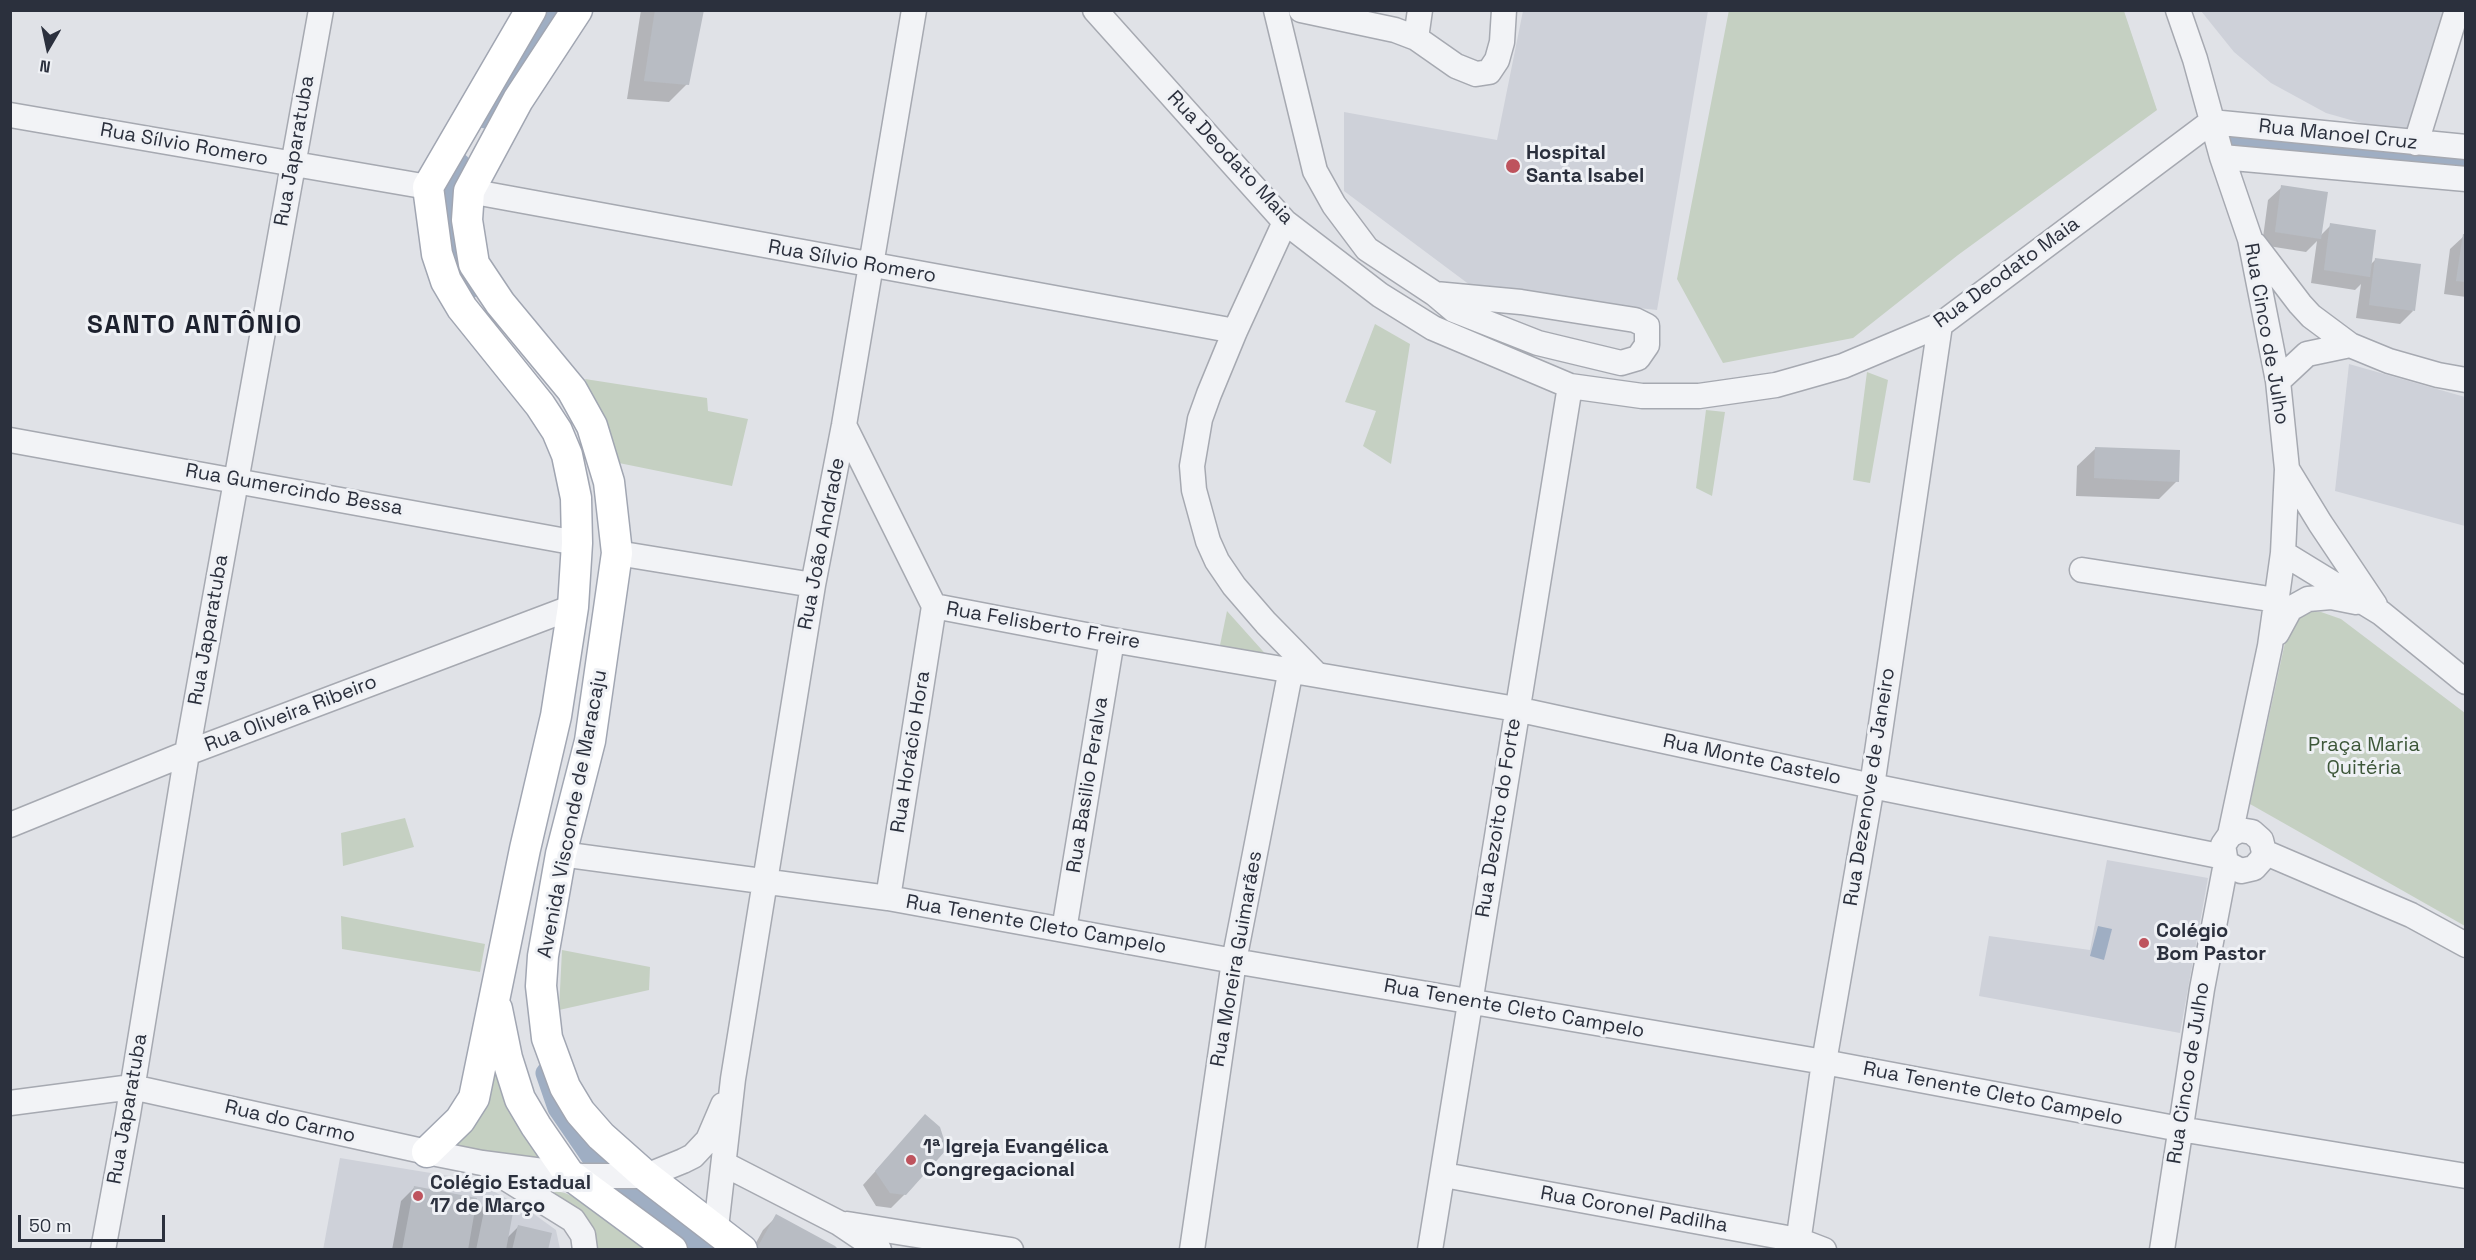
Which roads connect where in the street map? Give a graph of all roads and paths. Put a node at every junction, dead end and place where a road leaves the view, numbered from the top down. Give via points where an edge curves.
1 (321, 10) edge
2 (531, 10) edge
3 (577, 10) edge
4 (914, 10) edge
5 (1095, 10) edge
6 (1276, 10) edge
7 (1301, 10) edge
8 (1420, 10) edge
9 (1504, 10) edge
10 (2178, 10) edge
11 (2457, 10) edge
12 (1416, 38) junction
13 (10, 115) edge
14 (2211, 122) junction
15 (2416, 143) junction
16 (2466, 147) edge
17 (2222, 158) junction
18 (293, 163) junction
19 (2466, 179) edge
20 (428, 187) junction
21 (469, 191) junction
22 (1286, 222) junction
23 (2250, 238) junction
24 (872, 266) junction
25 (1435, 294) junction
26 (1940, 325) junction
27 (1235, 331) junction
28 (2350, 345) junction
29 (2466, 380) edge
30 (2278, 381) junction
31 (1570, 387) junction
32 (844, 425) junction
33 (10, 440) edge
34 (2287, 469) junction
35 (236, 479) junction
36 (578, 543) junction
37 (616, 553) junction
38 (2283, 554) junction
39 (2082, 570) dead end
40 (813, 585) junction
41 (2277, 600) junction
42 (934, 606) junction
43 (573, 608) junction
44 (2373, 608) junction
45 (1112, 640) junction
46 (2270, 646) junction
47 (1291, 669) junction
48 (1315, 673) junction
49 (2466, 682) edge
50 (1516, 709) junction
51 (187, 753) junction
52 (1872, 786) junction
53 (10, 825) edge
54 (2226, 851) junction
55 (2264, 852) junction
56 (561, 854) junction
57 (765, 880) junction
58 (888, 898) junction
59 (1064, 930) junction
60 (2466, 945) edge
61 (1234, 961) junction
62 (495, 994) junction
63 (1469, 1001) junction
64 (1824, 1062) junction
65 (733, 1078) junction
66 (132, 1087) junction
67 (10, 1103) edge
68 (2180, 1128) junction
69 (427, 1152) junction
70 (482, 1163) junction
71 (724, 1164) junction
72 (575, 1175) junction
73 (1443, 1175) junction
74 (636, 1176) junction
75 (2466, 1176) edge
76 (839, 1223) junction
77 (716, 1228) junction
78 (934, 1244) edge
79 (1797, 1245) edge
80 (103, 1250) edge
81 (585, 1250) edge
82 (672, 1250) edge
83 (742, 1250) edge
84 (879, 1250) edge
85 (1011, 1250) edge
86 (1192, 1250) edge
87 (1430, 1250) edge
88 (1824, 1250) edge
89 (2162, 1250) edge

1 - 18 street, Rua Japaratuba
2 - 20 main road
3 - 21 main road, Avenida Visconde de Maracaju via 518,100
4 - 24 street, Rua João Andrade
5 - 22 street, Rua Deodato Maia
6 - 25 street via 1315,171 1367,249
7 - 12 street
8 - 12 street
9 - 12 street via 1502,42 1489,72 1472,74
10 - 14 street, Rua Cinco de Julho
11 - 15 street
13 - 18 street, Rua Sílvio Romero
14 - 15 street, Rua Manoel Cruz
14 - 17 street, Rua Cinco de Julho
14 - 26 street, Rua Deodato Maia
15 - 16 street, Rua Manoel Cruz
17 - 19 street, Rua Manoel Cruz
17 - 23 street, Rua Cinco de Julho
18 - 20 street, Rua Sílvio Romero
18 - 35 street, Rua Japaratuba
20 - 36 main road, Avenida Visconde de Maracaju via 437,254 446,281 462,308 540,405 567,455 576,498
21 - 24 street, Rua Sílvio Romero
21 - 37 main road, Avenida Visconde de Maracaju via 467,229 474,264 500,303 572,390 592,426 609,482
22 - 27 street
22 - 31 street, Rua Deodato Maia via 1380,295 1432,328
23 - 28 street via 2300,304
23 - 30 street, Rua Cinco de Julho
24 - 27 street, Rua Sílvio Romero
24 - 32 street, Rua João Andrade
25 - 25 street via 1454,310 1538,343 1621,363 1638,358 1647,345 1647,326 1635,320
26 - 31 street, Rua Deodato Maia via 1843,366 1731,393 1642,396
26 - 52 street, Rua Dezenove de Janeiro
27 - 48 street via 1200,419 1192,466 1194,490 1217,561 1266,624
28 - 29 street via 2389,361
28 - 30 street via 2307,354
30 - 34 street, Rua Cinco de Julho
31 - 50 street, Rua Dezoito do Forte
32 - 40 street, Rua João Andrade
32 - 42 street, Rua Felisberto Freire
33 - 35 street, Rua Gumercindo Bessa
34 - 38 street, Rua Cinco de Julho
34 - 44 street
35 - 36 street, Rua Gumercindo Bessa
35 - 51 street, Rua Japaratuba
36 - 43 main road, Avenida Visconde de Maracaju
37 - 40 street
37 - 56 main road, Avenida Visconde de Maracaju via 590,741
38 - 41 street, Rua Cinco de Julho
38 - 44 street
39 - 41 street
40 - 57 street, Rua João Andrade
41 - 46 street, Rua Cinco de Julho
42 - 45 street, Rua Felisberto Freire
42 - 58 street, Rua Horácio Hora
43 - 51 street, Rua Oliveira Ribeiro
43 - 62 main road, Avenida Visconde de Maracaju via 556,716
44 - 46 street via 2331,597 2308,599 2290,609
44 - 49 street
45 - 47 street, Rua Felisberto Freire
45 - 59 street, Rua Basilio Peralva
46 - 54 street, Rua Cinco de Julho
47 - 48 street, Rua Felisberto Freire
47 - 61 street, Rua Moreira Guimarães
48 - 50 street, Rua Monte Castelo
50 - 52 street, Rua Monte Castelo
50 - 63 street, Rua Dezoito do Forte
51 - 53 street, Rua Oliveira Ribeiro
51 - 66 street, Rua Japaratuba
52 - 54 street, Rua Monte Castelo
52 - 64 street, Rua Dezenove de Janeiro
54 - 55 street via 2235,869 2247,870 2259,864
54 - 55 street via 2241,830 2252,832 2261,840
54 - 68 street, Rua Cinco de Julho
55 - 60 street via 2411,915
56 - 57 street, Rua Tenente Cleto Campelo
56 - 74 main road, Avenida Visconde de Maracaju via 543,956 541,986 547,1038 565,1087 580,1112
57 - 58 street, Rua Tenente Cleto Campelo
57 - 65 street, Rua João Andrade
58 - 59 street, Rua Tenente Cleto Campelo
59 - 61 street, Rua Tenente Cleto Campelo
61 - 63 street, Rua Tenente Cleto Campelo
61 - 86 street, Rua Moreira Guimarães
62 - 69 main road via 474,1098 460,1120
62 - 72 main road, Avenida Visconde de Maracaju via 507,1058 520,1099
63 - 64 street, Rua Tenente Cleto Campelo
63 - 73 street, Rua Dezoito do Forte
64 - 68 street, Rua Tenente Cleto Campelo
64 - 79 street, Rua Dezenove de Janeiro
65 - 71 street, Rua João Andrade
65 - 74 street, Rua João Andrade via 701,1149 683,1161
66 - 67 street, Rua do Carmo
66 - 69 street, Rua do Carmo
66 - 80 street, Rua Japaratuba
68 - 75 street, Rua Tenente Cleto Campelo
68 - 89 street, Rua Cinco de Julho
69 - 70 street, Rua do Carmo
70 - 72 street, Rua do Carmo
70 - 81 street via 573,1220 583,1235
71 - 76 street
71 - 77 street, Rua João Andrade
72 - 74 street, Rua do Carmo
72 - 82 main road, Avenida Visconde de Maracaju
73 - 79 street, Rua Coronel Padilha
73 - 87 street, Rua Dezoito do Forte
74 - 77 main road, Avenida Visconde de Maracaju
76 - 78 street
76 - 84 street
77 - 83 main road, Avenida Visconde de Maracaju
78 - 85 street
79 - 88 street, Rua Coronel Padilha

